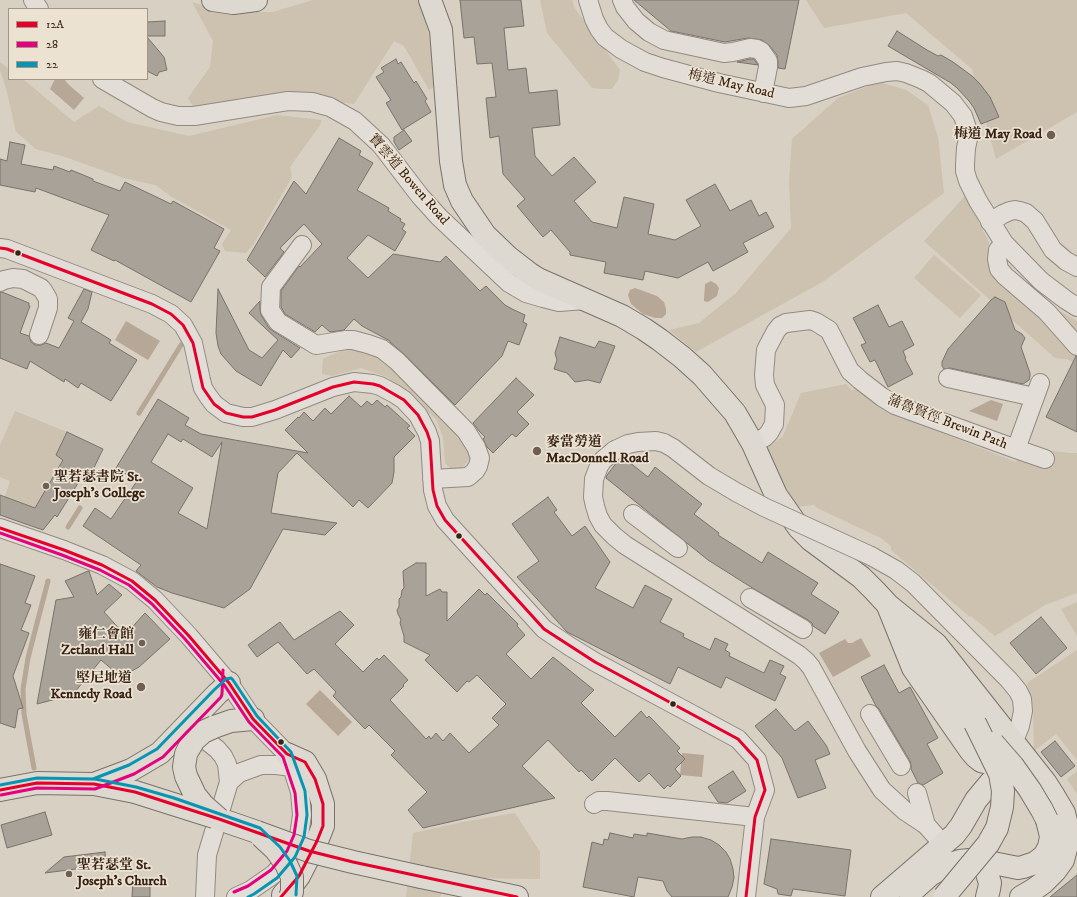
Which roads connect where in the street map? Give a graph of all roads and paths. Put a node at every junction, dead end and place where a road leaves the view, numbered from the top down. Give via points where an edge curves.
1 (213, 0) edge
2 (256, 0) edge
3 (430, 0) edge
4 (588, 0) edge
5 (622, 0) edge
6 (104, 80) edge
7 (763, 93) junction
8 (990, 222) junction
9 (1004, 243) junction
10 (302, 245) dead end
11 (0, 248) edge
12 (1077, 267) edge
13 (0, 282) edge
14 (588, 300) junction
15 (1077, 306) edge
16 (39, 335) dead end
17 (1077, 346) edge
18 (948, 378) dead end
19 (753, 444) junction
20 (1016, 449) junction
21 (1045, 459) dead end
22 (433, 484) junction
23 (633, 514) dead end
24 (0, 528) edge
25 (655, 530) junction
26 (678, 548) dead end
27 (638, 553) junction
28 (750, 598) dead end
29 (888, 605) junction
30 (776, 614) junction
31 (803, 629) dead end
32 (764, 633) junction
33 (222, 682) junction
34 (870, 714) dead end
35 (253, 719) junction
36 (975, 723) junction
37 (180, 733) junction
38 (882, 735) junction
39 (1013, 743) junction
40 (970, 750) junction
41 (857, 751) junction
42 (290, 760) junction
43 (901, 766) dead end
44 (1034, 769) junction
45 (229, 782) junction
46 (94, 784) junction
47 (0, 790) edge
48 (917, 793) dead end
49 (976, 800) junction
50 (594, 804) dead end
51 (755, 818) junction
52 (219, 819) junction
53 (926, 825) junction
54 (257, 832) junction
55 (943, 844) junction
56 (974, 864) junction
57 (1055, 872) junction
58 (205, 897) edge
59 (236, 897) edge
60 (281, 897) edge
61 (290, 897) edge
62 (517, 897) edge
63 (746, 897) edge
64 (882, 897) edge
65 (906, 897) edge
66 (944, 897) edge
67 (987, 897) edge
68 (1021, 897) edge

1 - 2 main road via 233,3
3 - 14 main road via 441,30 451,161 462,201 485,235 508,257 538,279
4 - 7 street, 梅道 May Road via 599,30 633,56 680,73
5 - 7 street via 636,21 664,40 724,53 750,48 761,51 768,61
6 - 14 street, 寶雲道 Bowen Road via 169,115 194,116 288,101 312,102 330,108 355,121 381,145 425,201 509,283 526,293 559,302
7 - 8 street, 梅道 May Road via 797,97 814,94 862,77 897,71 906,72 928,83 946,96 963,116 968,131 965,171 973,192
8 - 9 street, 梅道 May Road
8 - 12 street via 1010,211 1020,210 1026,213 1035,221 1053,250
9 - 15 street, 梅道 May Road via 1041,281
9 - 17 street via 998,250 999,269 1048,312
10 - 22 street via 271,287 270,310 278,322 316,346 353,340 382,350 397,361 466,432 480,458 475,471 468,477
11 - 22 street via 152,304 171,314 183,325 193,343 203,388 214,404 226,413 252,417 333,387 354,382 388,389 408,404 424,424 430,441
13 - 16 street via 13,278 23,279 44,292 48,298 48,308
14 - 19 main road via 644,329 682,357 702,375 735,413
18 - 20 street via 1037,390
19 - 20 street, 蒲魯賢徑 Brewin Path via 765,437 774,424 775,405 765,380 766,350 780,326 810,320 829,330 850,371 882,397 896,405
19 - 29 main road via 776,495 799,528 861,577
20 - 21 street, 蒲魯賢徑 Brewin Path
22 - 51 street via 437,506 445,520 544,629 595,662 738,739 757,760 765,790
23 - 25 street
24 - 33 street via 70,552 132,581 155,600 189,636
25 - 26 street
25 - 27 street
27 - 32 street
27 - 39 street, bridge via 603,525 595,506 593,486 596,472 603,460 615,450 628,444 656,441 677,451 709,476 736,492 871,556 913,583 1018,691 1023,711
28 - 30 street
29 - 36 main road
29 - 39 main road via 936,644
29 - 40 main road via 913,668
30 - 31 street
30 - 32 street
32 - 41 street via 799,655 811,667
33 - 35 street
33 - 37 main road
34 - 38 street
35 - 42 street
35 - 52 main road, bridge via 231,721 203,732 190,745 186,754 184,767 187,780 203,805
36 - 56 main road, bridge via 1018,772 1047,820 1051,837 1044,856 1024,867 988,862
36 - 66 main road, bridge via 1000,774 1002,807 997,828 988,844
37 - 45 street via 194,735 217,749 227,764
37 - 46 main road via 160,753 131,770
38 - 41 street
38 - 43 street
39 - 40 main road via 1001,755 990,761 981,761
39 - 44 main road
40 - 49 main road via 978,770
41 - 53 street via 882,790 905,811
42 - 45 street via 276,765 261,764 239,773
42 - 59 street via 300,792 302,815 299,836 291,854 274,874
42 - 60 main road via 305,762 315,779 323,804 323,826 299,876
44 - 49 main road via 1020,768 1004,773 991,782
44 - 57 main road via 1062,808 1066,821 1068,837 1065,854
45 - 58 street via 207,855
46 - 47 main road via 37,783
46 - 52 main road, bridge via 135,792
48 - 53 street
49 - 55 main road via 961,826
50 - 51 street via 607,801
51 - 63 street
52 - 54 main road
53 - 55 street
54 - 61 main road, bridge via 286,864 292,877
54 - 62 main road, bridge via 309,851 421,878
55 - 64 main road
56 - 57 main road via 1011,881 1028,880
56 - 65 main road via 947,865 930,875
56 - 67 main road via 990,883
57 - 68 main road

